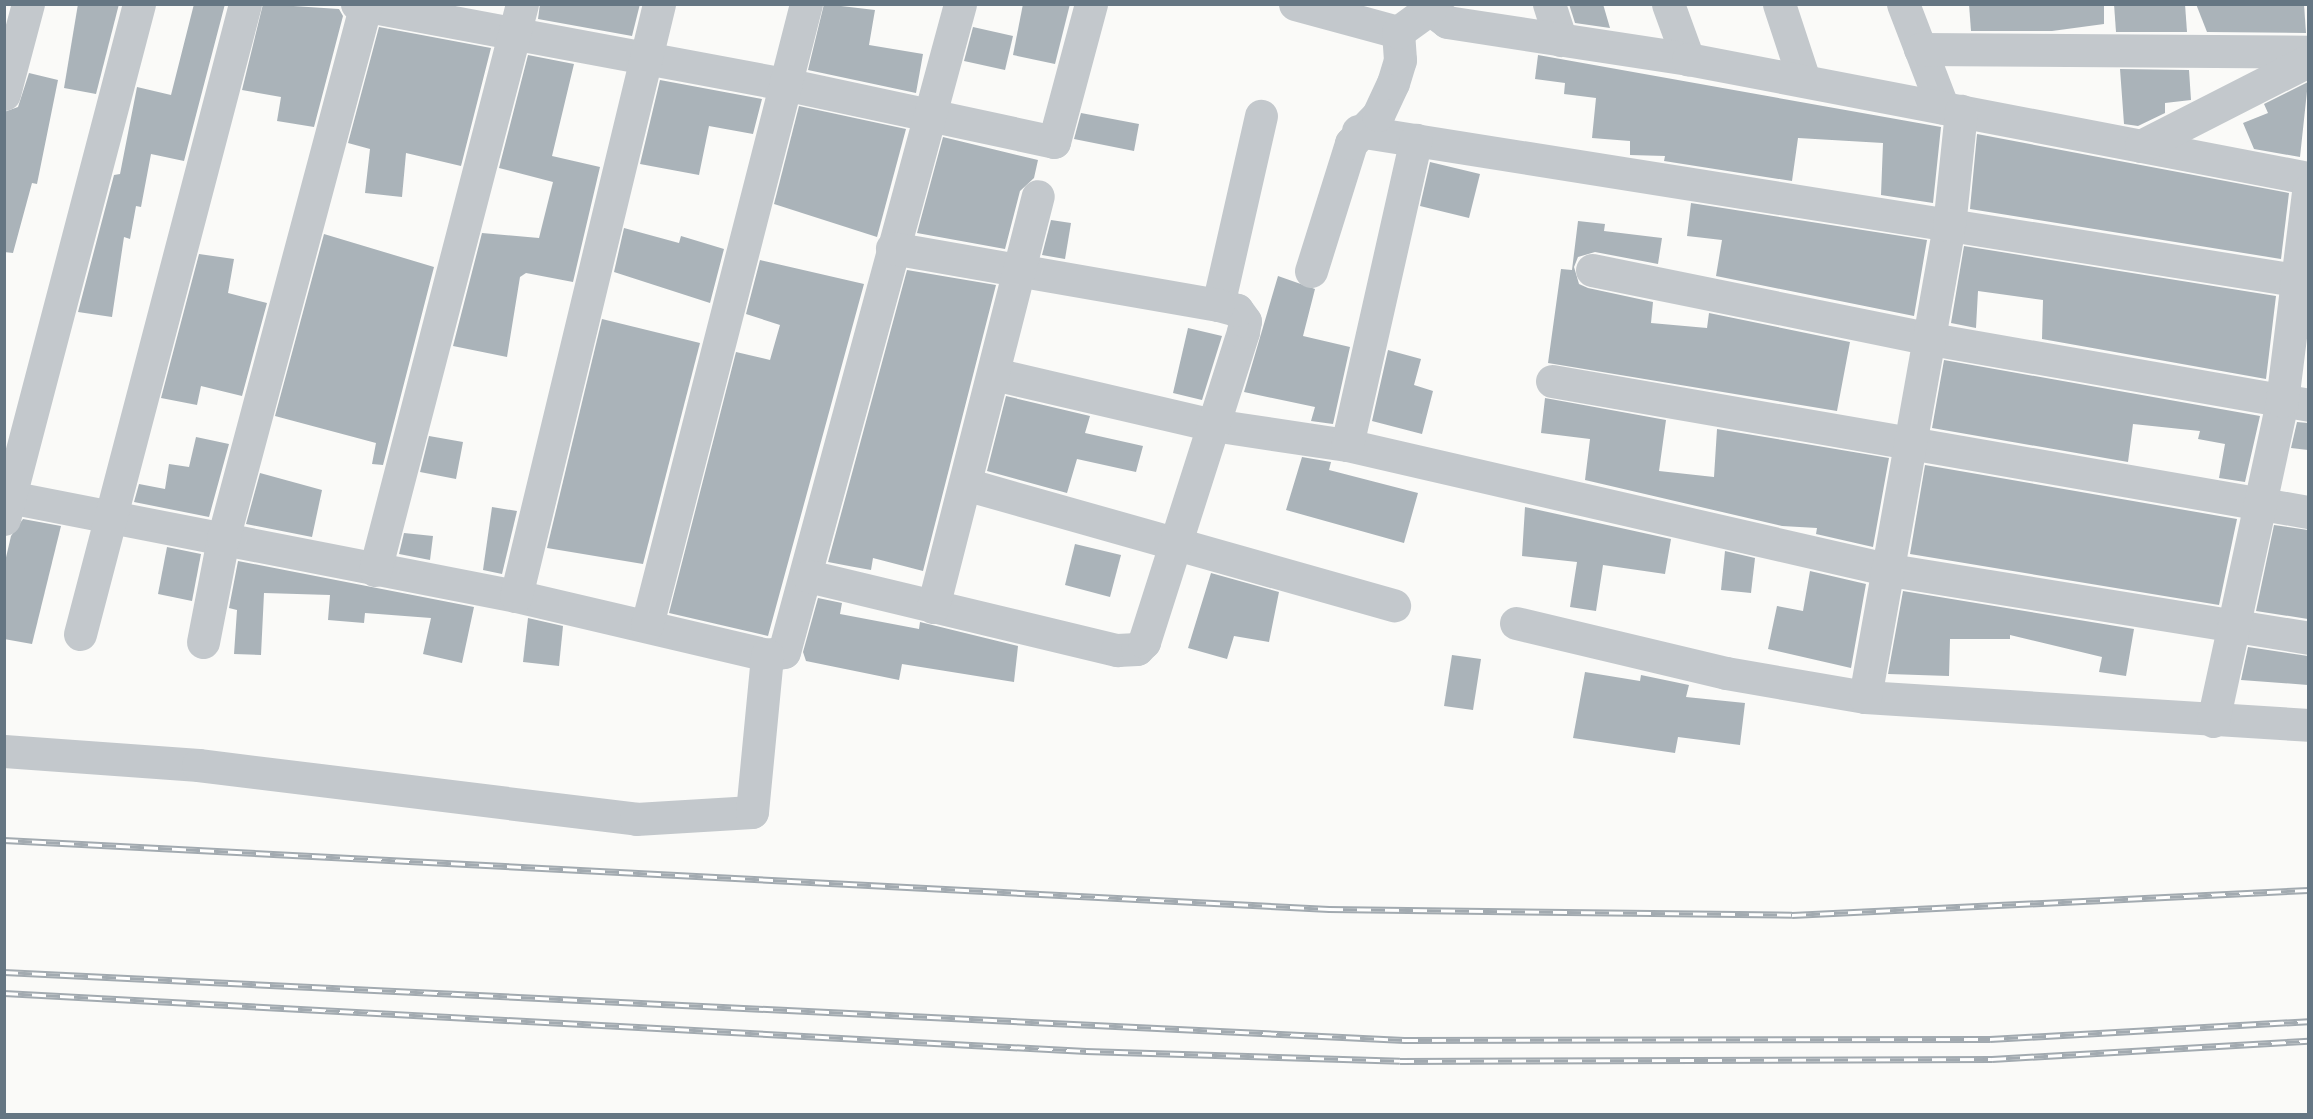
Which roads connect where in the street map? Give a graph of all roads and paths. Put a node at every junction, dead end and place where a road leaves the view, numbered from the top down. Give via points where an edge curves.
1 (28, 4) edge
2 (139, 4) edge
3 (245, 4) edge
4 (659, 4) edge
5 (806, 4) edge
6 (960, 4) edge
7 (1091, 4) edge
8 (1295, 4) edge
9 (1549, 4) edge
10 (1668, 4) edge
11 (1779, 4) edge
12 (1903, 4) edge
13 (363, 5) edge
14 (1429, 7) edge
15 (518, 20) edge
16 (1398, 32) junction
17 (1561, 40) junction
18 (1920, 49) junction
19 (2308, 52) edge
20 (646, 58) junction
21 (1688, 59) junction
22 (2308, 61) edge
23 (1804, 80) junction
24 (789, 85) junction
25 (4, 94) edge
26 (1952, 110) junction
27 (1261, 116) dead end
28 (932, 119) junction
29 (1358, 131) junction
30 (1416, 140) junction
31 (2141, 146) junction
32 (2308, 177) edge
33 (2308, 191) edge
34 (1038, 196) dead end
35 (1949, 226) junction
36 (892, 248) junction
37 (1592, 270) dead end
38 (1311, 271) dead end
39 (1020, 272) junction
40 (2303, 281) edge
41 (1218, 305) junction
42 (1930, 339) junction
43 (994, 374) junction
44 (1552, 381) dead end
45 (2295, 403) edge
46 (1214, 425) junction
47 (1913, 443) junction
48 (1347, 445) junction
49 (965, 484) junction
50 (2261, 502) junction
51 (6, 504) edge
52 (2308, 512) edge
53 (113, 516) junction
54 (223, 539) junction
55 (1175, 544) junction
56 (375, 570) junction
57 (1890, 570) junction
58 (808, 576) junction
59 (516, 596) junction
60 (1394, 605) dead end
61 (933, 607) junction
62 (1516, 623) dead end
63 (2236, 623) junction
64 (647, 625) junction
65 (80, 634) dead end
66 (2308, 638) edge
67 (203, 642) dead end
68 (767, 655) junction
69 (1865, 698) junction
70 (2213, 721) junction
71 (2308, 725) edge
72 (4, 751) edge

1 - 25 street
2 - 51 street
3 - 53 street
4 - 20 street
5 - 24 street
6 - 28 street
7 - 28 street via 1054,142
8 - 16 street
9 - 17 street
10 - 21 street
11 - 23 street
12 - 18 street
13 - 15 street
13 - 54 street
14 - 16 street
14 - 17 street via 1447,22
15 - 20 street
15 - 56 street
16 - 29 street via 1400,60 1393,83 1378,115
17 - 21 street
18 - 19 street
18 - 26 street
20 - 24 street
20 - 59 street
21 - 23 street
22 - 31 street
23 - 26 street
24 - 28 street
24 - 64 street
26 - 31 street
26 - 35 street
27 - 41 street
28 - 36 street
29 - 30 street
29 - 38 street
30 - 35 street
30 - 48 street
31 - 32 street
33 - 40 street
34 - 39 street
35 - 40 street
35 - 42 street
36 - 39 street
36 - 58 street
37 - 42 street
39 - 41 street
39 - 43 street
40 - 45 street
41 - 46 street via 1238,310 1245,321
42 - 45 street
42 - 47 street
43 - 46 street
43 - 49 street
44 - 47 street
45 - 50 street
46 - 48 street
46 - 55 street
47 - 50 street
47 - 57 street
48 - 57 street
49 - 55 street
49 - 61 street
50 - 52 street
50 - 63 street
51 - 53 street
53 - 54 street
53 - 65 street
54 - 56 street
54 - 67 street
55 - 60 street
55 - 61 street via 1144,642 1137,649 1117,650
56 - 59 street
57 - 63 street
57 - 69 street
58 - 61 street
58 - 68 street via 790,644 784,652
59 - 64 street
62 - 69 street via 1726,673
63 - 66 street
63 - 70 street
64 - 68 street
68 - 72 street via 752,812 636,819 198,765
69 - 70 street
70 - 71 street

